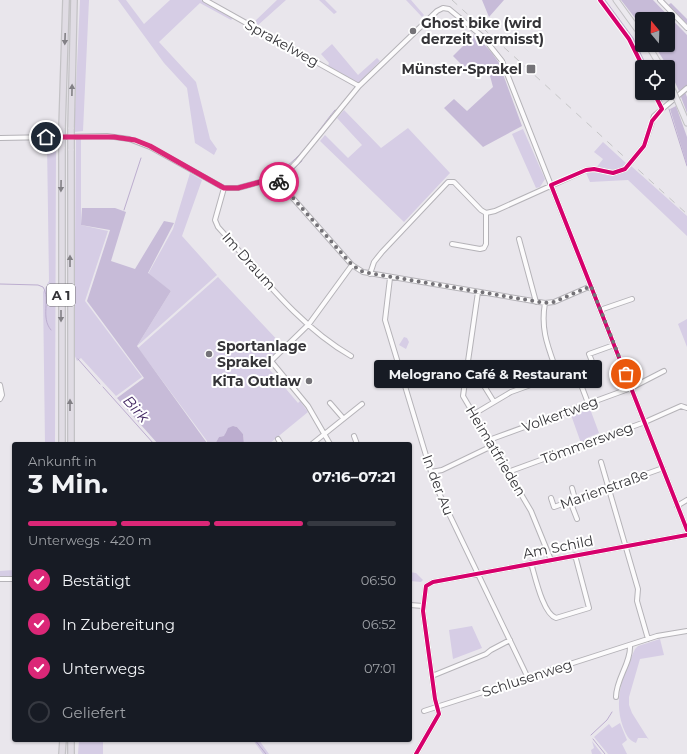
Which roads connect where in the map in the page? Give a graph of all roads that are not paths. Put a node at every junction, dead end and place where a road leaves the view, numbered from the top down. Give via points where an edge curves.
1 (66, 0) edge
2 (74, 0) edge
3 (205, 0) edge
4 (616, 0) edge
5 (660, 0) edge
6 (635, 26) edge
7 (687, 28) edge
8 (359, 86) junction
9 (687, 88) edge
10 (675, 96) edge
11 (687, 123) edge
12 (0, 138) edge
13 (275, 178) junction
14 (551, 185) junction
15 (224, 188) junction
16 (486, 213) junction
17 (519, 239) dead end
18 (452, 244) dead end
19 (352, 265) junction
20 (370, 274) junction
21 (390, 278) junction
22 (591, 286) junction
23 (478, 292) junction
24 (632, 299) dead end
25 (536, 302) junction
26 (545, 303) junction
27 (600, 310) junction
28 (309, 324) junction
29 (614, 344) junction
30 (351, 356) dead end
31 (467, 365) junction
32 (664, 370) dead end
33 (597, 374) dead end
34 (558, 375) junction
35 (0, 385) edge
36 (631, 388) junction
37 (0, 399) edge
38 (494, 402) junction
39 (330, 403) dead end
40 (588, 403) junction
41 (362, 404) dead end
42 (687, 408) edge
43 (474, 414) junction
44 (343, 418) junction
45 (645, 422) junction
46 (324, 434) junction
47 (354, 436) dead end
48 (278, 439) dead end
49 (489, 440) junction
50 (62, 442) edge
51 (71, 442) edge
52 (280, 442) edge
53 (314, 442) edge
54 (329, 442) edge
55 (356, 442) edge
56 (492, 446) junction
57 (601, 462) dead end
58 (663, 468) junction
59 (432, 472) junction
60 (508, 472) junction
61 (609, 486) junction
62 (572, 488) dead end
63 (551, 498) dead end
64 (575, 499) junction
65 (687, 500) edge
66 (570, 501) junction
67 (678, 506) junction
68 (577, 519) dead end
69 (687, 530) edge
70 (687, 535) edge
71 (626, 546) junction
72 (576, 555) junction
73 (551, 560) junction
74 (531, 563) junction
75 (478, 573) junction
76 (0, 579) edge
77 (12, 579) edge
78 (412, 605) edge
79 (423, 606) junction
80 (687, 631) edge
81 (648, 639) junction
82 (510, 640) junction
83 (630, 646) junction
84 (432, 676) junction
85 (528, 678) junction
86 (616, 697) dead end
87 (437, 707) junction
88 (424, 711) dead end
89 (63, 742) edge
90 (71, 742) edge
91 (62, 754) edge
92 (71, 754) edge
93 (416, 754) edge

1 -> 50 highway, A 1, bridge via 62,128
51 -> 2 highway, A 1, bridge via 71,128
3 - 8 street, Sprakelweg
4 - 6 main road
5 - 7 street
8 - 13 street via 297,162 286,173
8 - 14 street via 440,9 449,9 491,45 502,62
9 - 14 street via 654,116 644,146 625,169 613,173 586,170
10 - 11 main road, bridge
12 - 15 street via 107,136 129,139 150,146
13 - 15 street via 238,188
13 - 19 street
14 - 16 street
14 - 22 street
15 - 28 street, Im Draum via 216,226 291,308
16 - 18 street via 484,248
16 - 20 street via 454,182 448,182 382,252 374,262
17 - 25 street
19 - 20 street via 358,271
19 - 28 street
20 - 21 street
21 - 23 street
21 - 59 street, In der Au via 384,320
22 - 26 street via 554,302
22 - 27 street
23 - 25 street
23 - 31 street, Heimatfrieden
24 - 27 street
25 - 26 street
26 - 34 street via 543,323 547,346
27 - 29 street
28 - 30 street, Im Draum via 321,337
28 - 46 street via 271,362 308,406
29 - 33 street via 589,354
29 - 36 street
31 - 38 street via 472,368
31 - 43 street, Heimatfrieden via 462,392
32 - 36 street, Volkertweg
34 - 38 street via 511,392
34 - 40 street via 575,369
35 - 37 street
36 - 40 street, Volkertweg
36 - 45 street
38 - 43 street
39 - 44 street
40 - 49 street, Volkertweg
41 - 44 street
42 - 45 street, Tömmersweg via 681,406
43 - 49 street, Heimatfrieden
44 - 46 street
45 - 58 street
45 - 60 street, Tömmersweg
46 - 53 street
46 - 54 street
47 - 55 street
48 - 52 street
49 - 56 street, Heimatfrieden
56 - 59 street via 442,470
56 - 60 street, Heimatfrieden
57 - 61 street
58 - 61 street, Marienstraße
58 - 67 street
59 - 75 street, In der Au via 440,495
60 - 73 street, Heimatfrieden via 538,525
61 - 64 street, Marienstraße
61 - 71 street
62 - 64 street
63 - 66 street, Marienstraße via 554,507
64 - 66 street, Marienstraße
65 - 67 street
66 - 68 street
67 - 69 street
70 - 71 street, Am Schild
71 - 72 street, Am Schild
71 - 81 street via 638,589 637,602
72 - 73 street, Am Schild
72 - 74 street via 589,608 556,618 551,615 541,595
73 - 74 street, Am Schild
74 - 75 street, Am Schild
75 - 79 street, Am Schild via 433,582 426,586
75 - 82 street, In der Au
76 - 77 street
78 - 79 street
79 - 84 street
80 - 81 street, Schlusenweg
81 - 83 street, Schlusenweg
82 - 84 street via 486,654
82 - 85 street, In der Au
83 - 85 street, Schlusenweg
83 - 86 street
84 - 87 street
85 - 87 street, Schlusenweg
87 - 88 street, Schlusenweg
87 - 93 street via 438,716
89 - 91 highway
90 - 92 highway

